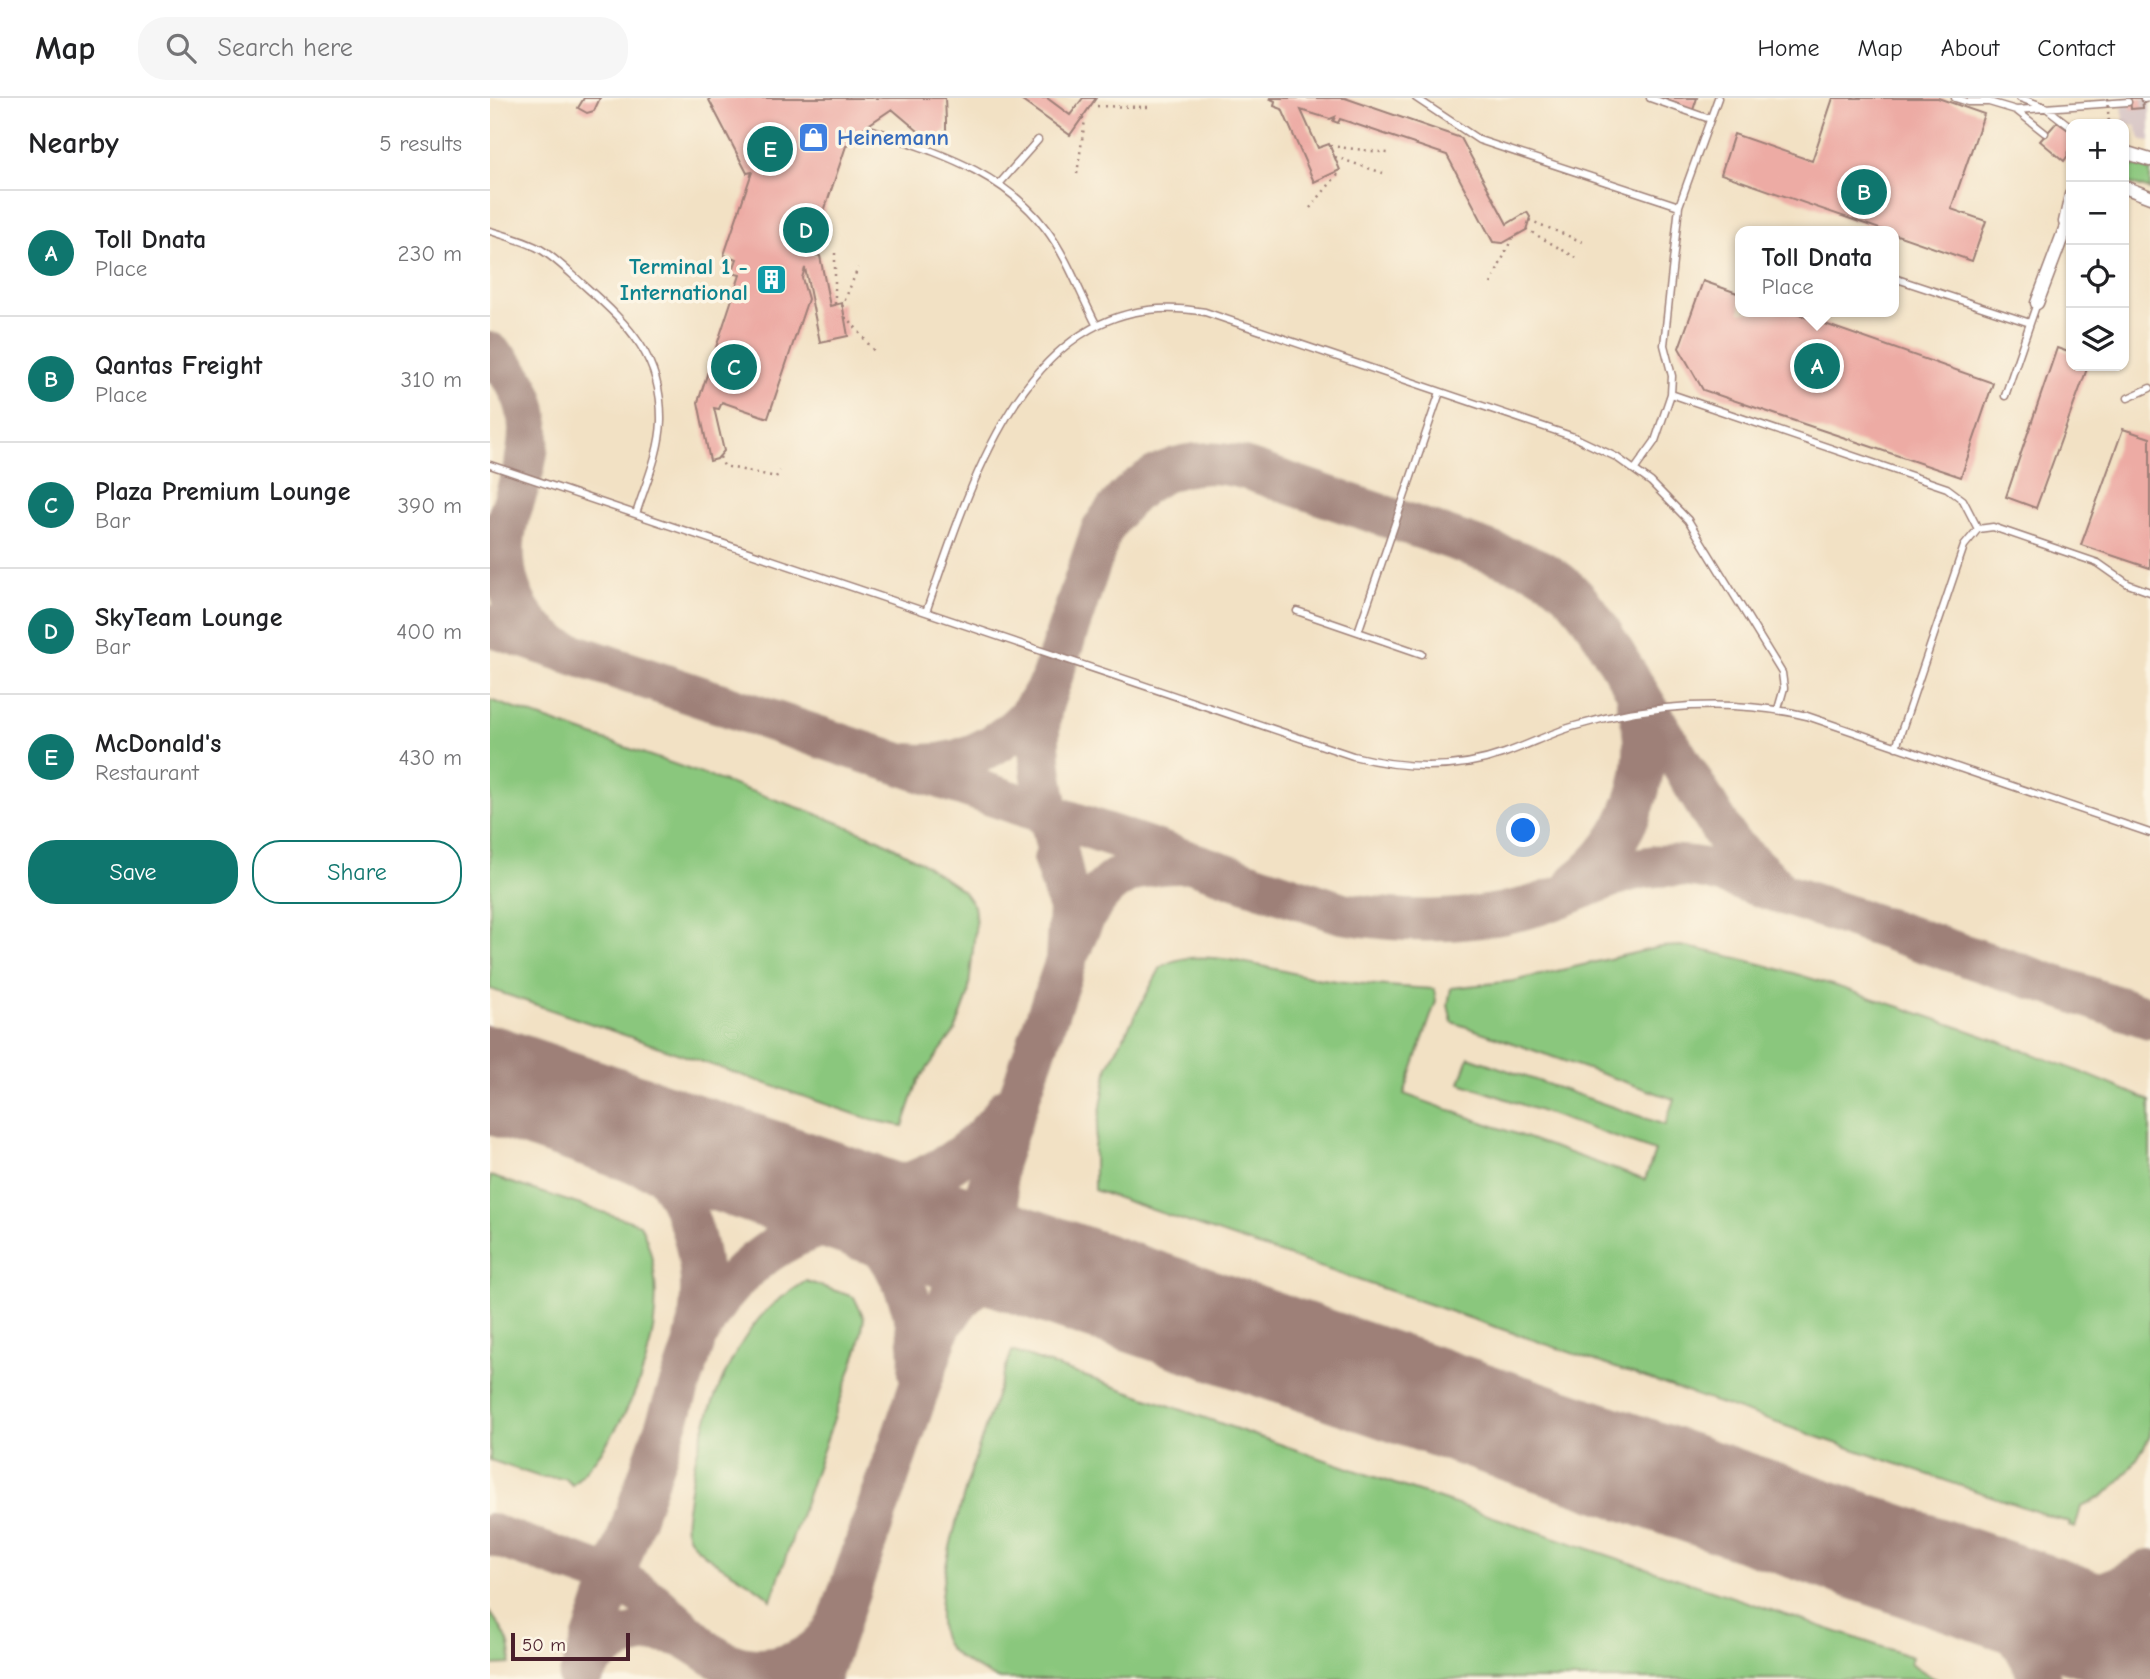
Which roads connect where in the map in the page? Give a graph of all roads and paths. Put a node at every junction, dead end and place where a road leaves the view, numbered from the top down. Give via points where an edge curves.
1 (1416, 98) edge
2 (1650, 98) edge
3 (1718, 98) edge
4 (1955, 98) edge
5 (2020, 98) edge
6 (2107, 98) edge
7 (2128, 102) dead end
8 (1090, 106) dead end
9 (1148, 107) dead end
10 (2045, 107) junction
11 (2016, 110) junction
12 (1082, 118) dead end
13 (1710, 119) junction
14 (2109, 119) edge
15 (2066, 123) edge
16 (873, 130) dead end
17 (2045, 133) dead end
18 (1038, 140) dead end
19 (1330, 146) dead end
20 (1388, 153) dead end
21 (2129, 154) edge
22 (1335, 157) dead end
23 (2150, 160) edge
24 (1337, 171) dead end
25 (1383, 173) dead end
26 (1077, 174) dead end
27 (1000, 184) junction
28 (2129, 189) edge
29 (2150, 197) edge
30 (1679, 206) junction
31 (1310, 208) dead end
32 (2066, 216) edge
33 (1529, 220) dead end
34 (2066, 223) edge
35 (1526, 229) dead end
36 (2063, 229) junction
37 (490, 231) edge
38 (1512, 238) dead end
39 (1583, 242) dead end
40 (835, 253) dead end
41 (1580, 260) dead end
42 (858, 268) dead end
43 (1899, 280) edge
44 (1491, 284) dead end
45 (2037, 303) joint
46 (835, 305) dead end
47 (842, 307) dead end
48 (845, 318) dead end
49 (2030, 323) junction
50 (1096, 324) junction
51 (874, 351) dead end
52 (2150, 388) edge
53 (1440, 392) junction
54 (1671, 394) junction
55 (2005, 396) dead end
56 (2128, 398) dead end
57 (720, 457) dead end
58 (490, 465) edge
59 (1635, 470) junction
60 (780, 471) dead end
61 (636, 514) junction
62 (1978, 529) junction
63 (2150, 592) edge
64 (1297, 611) dead end
65 (926, 612) junction
66 (1358, 632) junction
67 (1422, 654) dead end
68 (1778, 709) junction
69 (1896, 747) junction
70 (2150, 833) edge

1 - 30 lane via 1479,140
2 - 13 lane
3 - 13 lane
4 - 11 lane
5 - 10 lane
6 - 14 path, bridge
7 - 10 lane
8 - 9 path
10 - 11 lane
10 - 15 lane
11 - 17 lane
12 - 26 path
13 - 30 lane
16 - 27 lane via 967,164
18 - 27 lane
19 - 20 path
21 - 23 street
22 - 25 path
24 - 31 path
27 - 50 lane via 1045,228
28 - 29 street
30 - 54 lane via 1664,345 1672,376
32 - 36 street
33 - 39 path
34 - 36 street
35 - 41 path
36 - 45 street
37 - 61 lane via 529,244 557,261 628,325 646,352 659,392 661,424
38 - 44 path
40 - 46 path
42 - 47 path
43 - 49 lane
45 - 49 lane
48 - 51 path via 849,317
49 - 55 lane
50 - 53 lane via 1146,309 1205,312
50 - 65 lane via 1046,364 995,437 973,479
52 - 56 lane
53 - 59 lane via 1574,437
53 - 66 lane
54 - 59 lane via 1655,441
54 - 62 lane via 1947,488 1964,500
57 - 60 path via 724,467 776,477
58 - 61 lane
59 - 68 lane via 1688,520 1782,673 1784,688
61 - 65 lane
62 - 63 lane via 1993,527 2098,563 2128,584
62 - 69 lane via 1964,546
64 - 66 lane
65 - 68 lane via 1385,765 1444,767 1475,762 1573,727 1645,712 1730,705
66 - 67 lane
68 - 69 lane
69 - 70 lane

